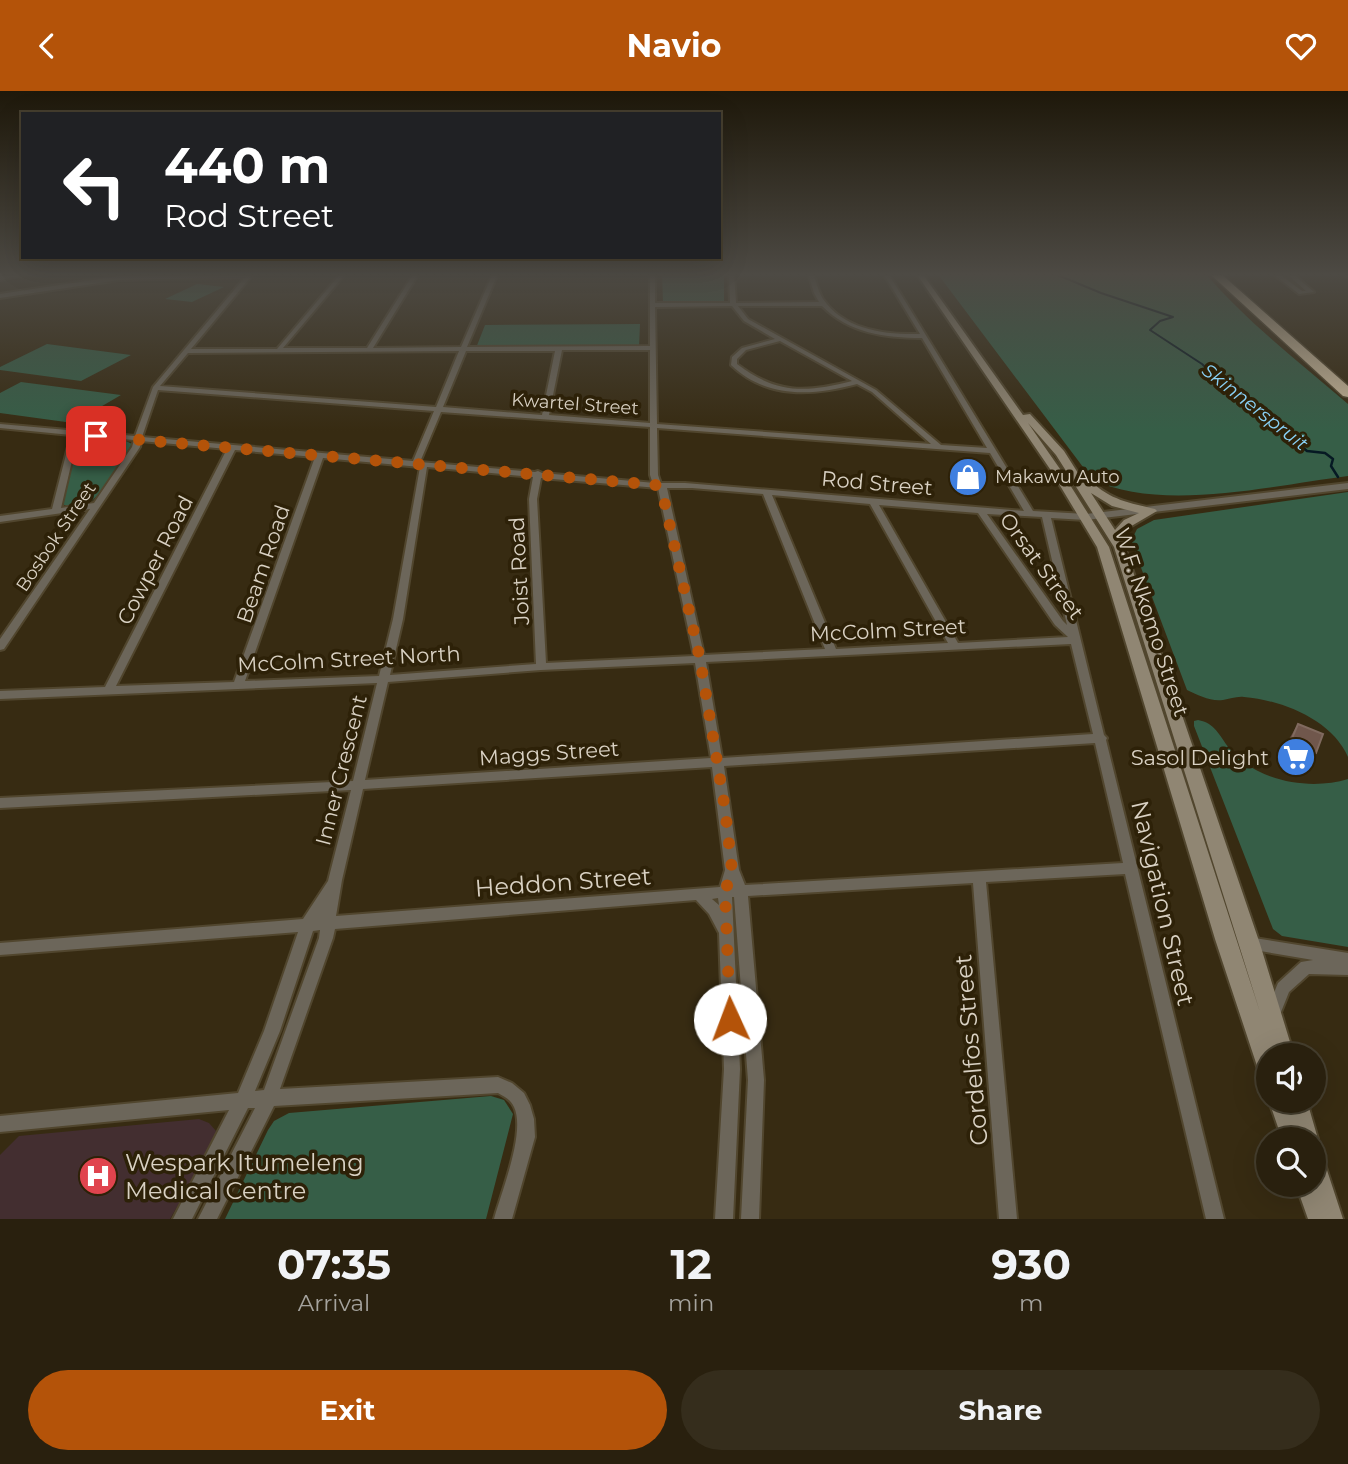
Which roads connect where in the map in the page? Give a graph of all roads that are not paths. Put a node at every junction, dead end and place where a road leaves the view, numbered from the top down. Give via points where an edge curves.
1 (206, 326) edge
2 (299, 326) edge
3 (384, 326) edge
4 (473, 326) edge
5 (652, 326) edge
6 (752, 326) edge
7 (856, 326) edge
8 (919, 326) edge
9 (955, 326) edge
10 (1273, 326) edge
11 (1280, 326) edge
12 (925, 336) junction
13 (778, 340) junction
14 (559, 348) junction
15 (653, 348) junction
16 (463, 349) junction
17 (369, 350) junction
18 (185, 351) junction
19 (278, 351) junction
20 (989, 374) junction
21 (857, 382) junction
22 (1348, 386) edge
23 (155, 388) junction
24 (1348, 393) edge
25 (438, 409) junction
26 (545, 417) junction
27 (652, 425) junction
28 (0, 426) edge
29 (75, 434) junction
30 (137, 439) junction
31 (938, 446) junction
32 (232, 447) junction
33 (993, 451) junction
34 (1060, 453) junction
35 (320, 455) junction
36 (420, 464) junction
37 (538, 473) junction
38 (660, 483) junction
39 (1348, 486) edge
40 (766, 493) junction
41 (873, 502) junction
42 (97, 505) junction
43 (56, 510) junction
44 (981, 511) junction
45 (1151, 511) junction
46 (1030, 514) junction
47 (1046, 516) junction
48 (1094, 516) junction
49 (0, 519) edge
50 (1116, 542) junction
51 (1077, 640) junction
52 (955, 646) junction
53 (0, 647) edge
54 (832, 653) junction
55 (700, 659) junction
56 (541, 667) junction
57 (385, 679) junction
58 (240, 684) junction
59 (109, 689) junction
60 (0, 695) edge
61 (1101, 738) junction
62 (717, 761) junction
63 (360, 785) junction
64 (0, 803) edge
65 (1130, 869) junction
66 (979, 877) junction
67 (335, 880) junction
68 (732, 892) junction
69 (699, 894) junction
70 (330, 922) junction
71 (308, 924) junction
72 (725, 931) junction
73 (1225, 939) junction
74 (1250, 944) junction
75 (0, 949) edge
76 (1348, 960) edge
77 (1348, 968) edge
78 (1272, 1018) junction
79 (1260, 1043) edge
80 (1279, 1043) edge
81 (269, 1098) junction
82 (243, 1101) junction
83 (0, 1124) edge
84 (1312, 1197) edge
85 (1324, 1197) edge
86 (182, 1219) edge
87 (207, 1219) edge
88 (503, 1219) edge
89 (724, 1219) edge
90 (750, 1219) edge
91 (1008, 1219) edge
92 (1215, 1219) edge
93 (1320, 1219) edge
94 (1331, 1219) edge

1 - 18 street, Bosbok Street
2 - 19 street
3 - 17 street
4 - 16 street, Inner Crescent
5 - 15 street
6 - 13 street
7 - 12 street via 875,334
8 - 12 street
9 - 20 main road, W.F. Nkomo Street
10 - 24 highway
11 - 22 highway
12 - 33 street
13 - 21 street
13 - 21 street via 740,352 734,365 764,386 785,392 819,392
14 - 15 street
14 - 16 street
14 - 26 street
15 - 27 street
16 - 17 street
16 - 25 street, Inner Crescent
17 - 19 street
18 - 19 street
18 - 23 street, Bosbok Street
20 - 34 main road, W.F. Nkomo Street
20 - 48 main road, W.F. Nkomo Street
21 - 31 street
23 - 25 street, Kwartel Street
23 - 30 street, Bosbok Street
25 - 26 street, Kwartel Street
25 - 36 street, Inner Crescent
26 - 27 street, Kwartel Street
27 - 31 street, Kwartel Street
27 - 38 street
28 - 29 street, Rod Street
29 - 30 street, Rod Street
29 - 43 street
30 - 32 street, Rod Street
30 - 42 street, Bosbok Street
31 - 33 street, Kwartel Street
32 - 35 street, Rod Street
32 - 59 street, Cowper Road
33 - 46 street
34 - 45 main road via 1103,499
34 - 48 main road, W.F. Nkomo Street
35 - 36 street, Rod Street
35 - 58 street, Beam Road
36 - 37 street, Rod Street
36 - 57 street, Inner Crescent
37 - 38 street, Rod Street
37 - 56 street, Joist Road via 533,499
38 - 40 street, Rod Street
38 - 55 street
39 - 45 street
40 - 41 street, Rod Street
40 - 54 street
41 - 44 street, Rod Street
41 - 52 street
42 - 43 street
42 - 53 street, Bosbok Street
43 - 49 street
44 - 46 street, Rod Street
44 - 51 street, Orsat Street via 1059,623
45 - 48 street
45 - 50 main road via 1125,523
46 - 47 street, Rod Street
47 - 48 street, Rod Street
47 - 51 street, Navigation Street
48 - 50 main road, W.F. Nkomo Street
48 - 73 main road, W.F. Nkomo Street
50 - 74 main road, W.F. Nkomo Street
51 - 52 street, McColm Street
51 - 61 street, Navigation Street
52 - 54 street, McColm Street
54 - 55 street, McColm Street
55 - 56 street, McColm Street North
55 - 62 street
56 - 57 street, McColm Street North
57 - 58 street, McColm Street North
57 - 63 street, Inner Crescent
58 - 59 street, McColm Street North
59 - 60 street, McColm Street North
61 - 62 street, Maggs Street
61 - 65 street, Navigation Street
62 - 63 street, Maggs Street
62 - 68 street
63 - 64 street, Maggs Street
63 - 67 street, Inner Crescent
65 - 66 street, Heddon Street
65 - 92 street, Navigation Street
66 - 68 street, Heddon Street
66 - 91 street, Cordelfos Street
67 - 70 street, Inner Crescent
67 - 71 street, Inner Crescent
68 - 69 street, Heddon Street
68 - 72 street
68 - 90 street via 755,1080
69 - 70 street, Heddon Street
69 - 72 street
70 - 71 street, Heddon Street
70 - 81 street, Inner Crescent
71 - 75 street, Heddon Street
71 - 82 street, Inner Crescent
72 - 89 street via 732,1069
73 - 74 street
73 - 79 main road, W.F. Nkomo Street
74 - 76 street
74 - 78 main road, W.F. Nkomo Street
77 - 78 street via 1306,967 1296,973 1283,988
78 - 80 main road, W.F. Nkomo Street
81 - 82 street
81 - 87 street, Inner Crescent
81 - 88 street via 484,1085 515,1092 525,1112 526,1137
82 - 83 street
82 - 86 street, Inner Crescent
84 - 93 main road
85 - 94 main road

